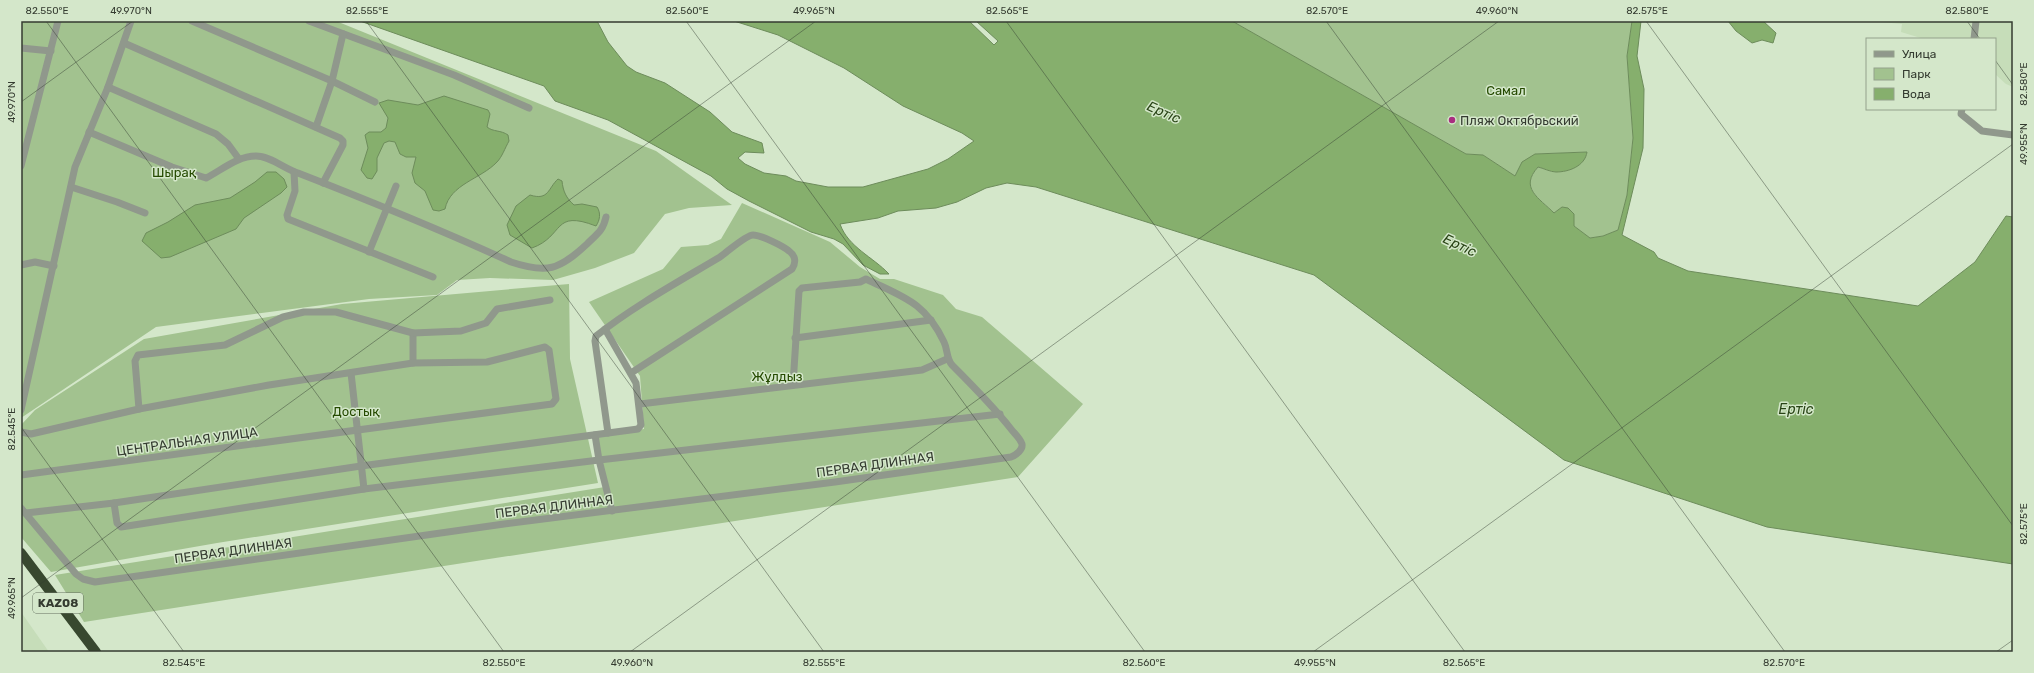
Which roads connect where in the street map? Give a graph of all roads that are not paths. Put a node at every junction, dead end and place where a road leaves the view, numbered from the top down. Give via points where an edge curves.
1 (58, 21) edge
2 (131, 21) edge
3 (192, 21) edge
4 (309, 21) edge
5 (1976, 21) edge
6 (343, 34) junction
7 (1974, 38) edge
8 (124, 43) junction
9 (21, 48) edge
10 (51, 51) junction
11 (332, 80) junction
12 (108, 88) junction
13 (375, 102) dead end
14 (529, 108) dead end
15 (1962, 110) edge
16 (316, 127) junction
17 (89, 132) junction
18 (2013, 135) edge
19 (239, 159) junction
20 (21, 166) edge
21 (294, 172) junction
22 (323, 183) junction
23 (396, 186) dead end
24 (71, 187) junction
25 (387, 207) junction
26 (145, 213) dead end
27 (606, 217) dead end
28 (369, 252) junction
29 (21, 265) edge
30 (54, 266) junction
31 (433, 277) dead end
32 (550, 300) dead end
33 (931, 320) junction
34 (605, 329) junction
35 (413, 333) junction
36 (795, 338) junction
37 (947, 359) junction
38 (413, 363) junction
39 (351, 373) junction
40 (631, 373) junction
41 (793, 386) junction
42 (640, 404) junction
43 (139, 409) junction
44 (21, 410) edge
45 (1000, 414) junction
46 (357, 430) junction
47 (21, 432) edge
48 (608, 433) junction
49 (595, 435) junction
50 (599, 460) junction
51 (361, 466) junction
52 (21, 475) edge
53 (364, 489) junction
54 (114, 503) junction
55 (23, 511) edge
56 (612, 511) junction
57 (21, 553) edge
58 (96, 652) edge

1 - 10 street
2 - 8 street
3 - 11 street
4 - 6 street
5 - 7 street
6 - 11 street
6 - 14 street via 454,75
8 - 12 street
8 - 16 street
9 - 10 street
10 - 20 street
11 - 13 street
11 - 16 street
12 - 17 street
12 - 19 street via 216,134 228,144
15 - 18 street via 1961,114 1982,131
16 - 22 street via 343,141
17 - 19 street via 172,167 206,178
17 - 24 street via 75,167
19 - 21 street via 256,156 266,158
21 - 22 street
21 - 28 street via 295,190 286,215 288,219
22 - 25 street
23 - 25 street
24 - 26 street
24 - 30 street
25 - 27 street via 532,269 559,266 577,254 604,228
25 - 28 street
28 - 31 street
29 - 30 street via 34,262
30 - 44 street
32 - 35 street via 497,309 486,323 461,331
33 - 36 street
33 - 36 street via 923,309 866,279 860,282 802,288 799,291
33 - 37 street via 945,343
34 - 40 street
34 - 40 street via 748,236 753,235 773,242 790,251 795,257 792,269
34 - 48 street via 596,336 595,341
35 - 38 street
35 - 43 street via 336,312 304,312 283,317 225,345 138,355 135,361
36 - 41 street
37 - 41 street via 922,370
37 - 45 street
38 - 39 street
38 - 46 street, ЦЕНТРАЛЬНАЯ УЛИЦА via 487,362 545,347 549,350 556,399 552,404
39 - 43 street
39 - 46 street
40 - 42 street via 636,383
41 - 42 street
42 - 48 street via 641,424 638,429
43 - 47 street via 31,434
45 - 50 street
45 - 56 street, ПЕРВАЯ ДЛИННАЯ via 1022,445 1021,450 1011,457
46 - 51 street
46 - 52 street, ЦЕНТРАЛЬНАЯ УЛИЦА
48 - 49 street
49 - 50 street
49 - 51 street
50 - 53 street
50 - 56 street
51 - 53 street
51 - 54 street
53 - 54 street via 121,527 117,523
54 - 55 street
55 - 56 street, ПЕРВАЯ ДЛИННАЯ via 76,574 95,582
57 - 58 highway, KAZ08

